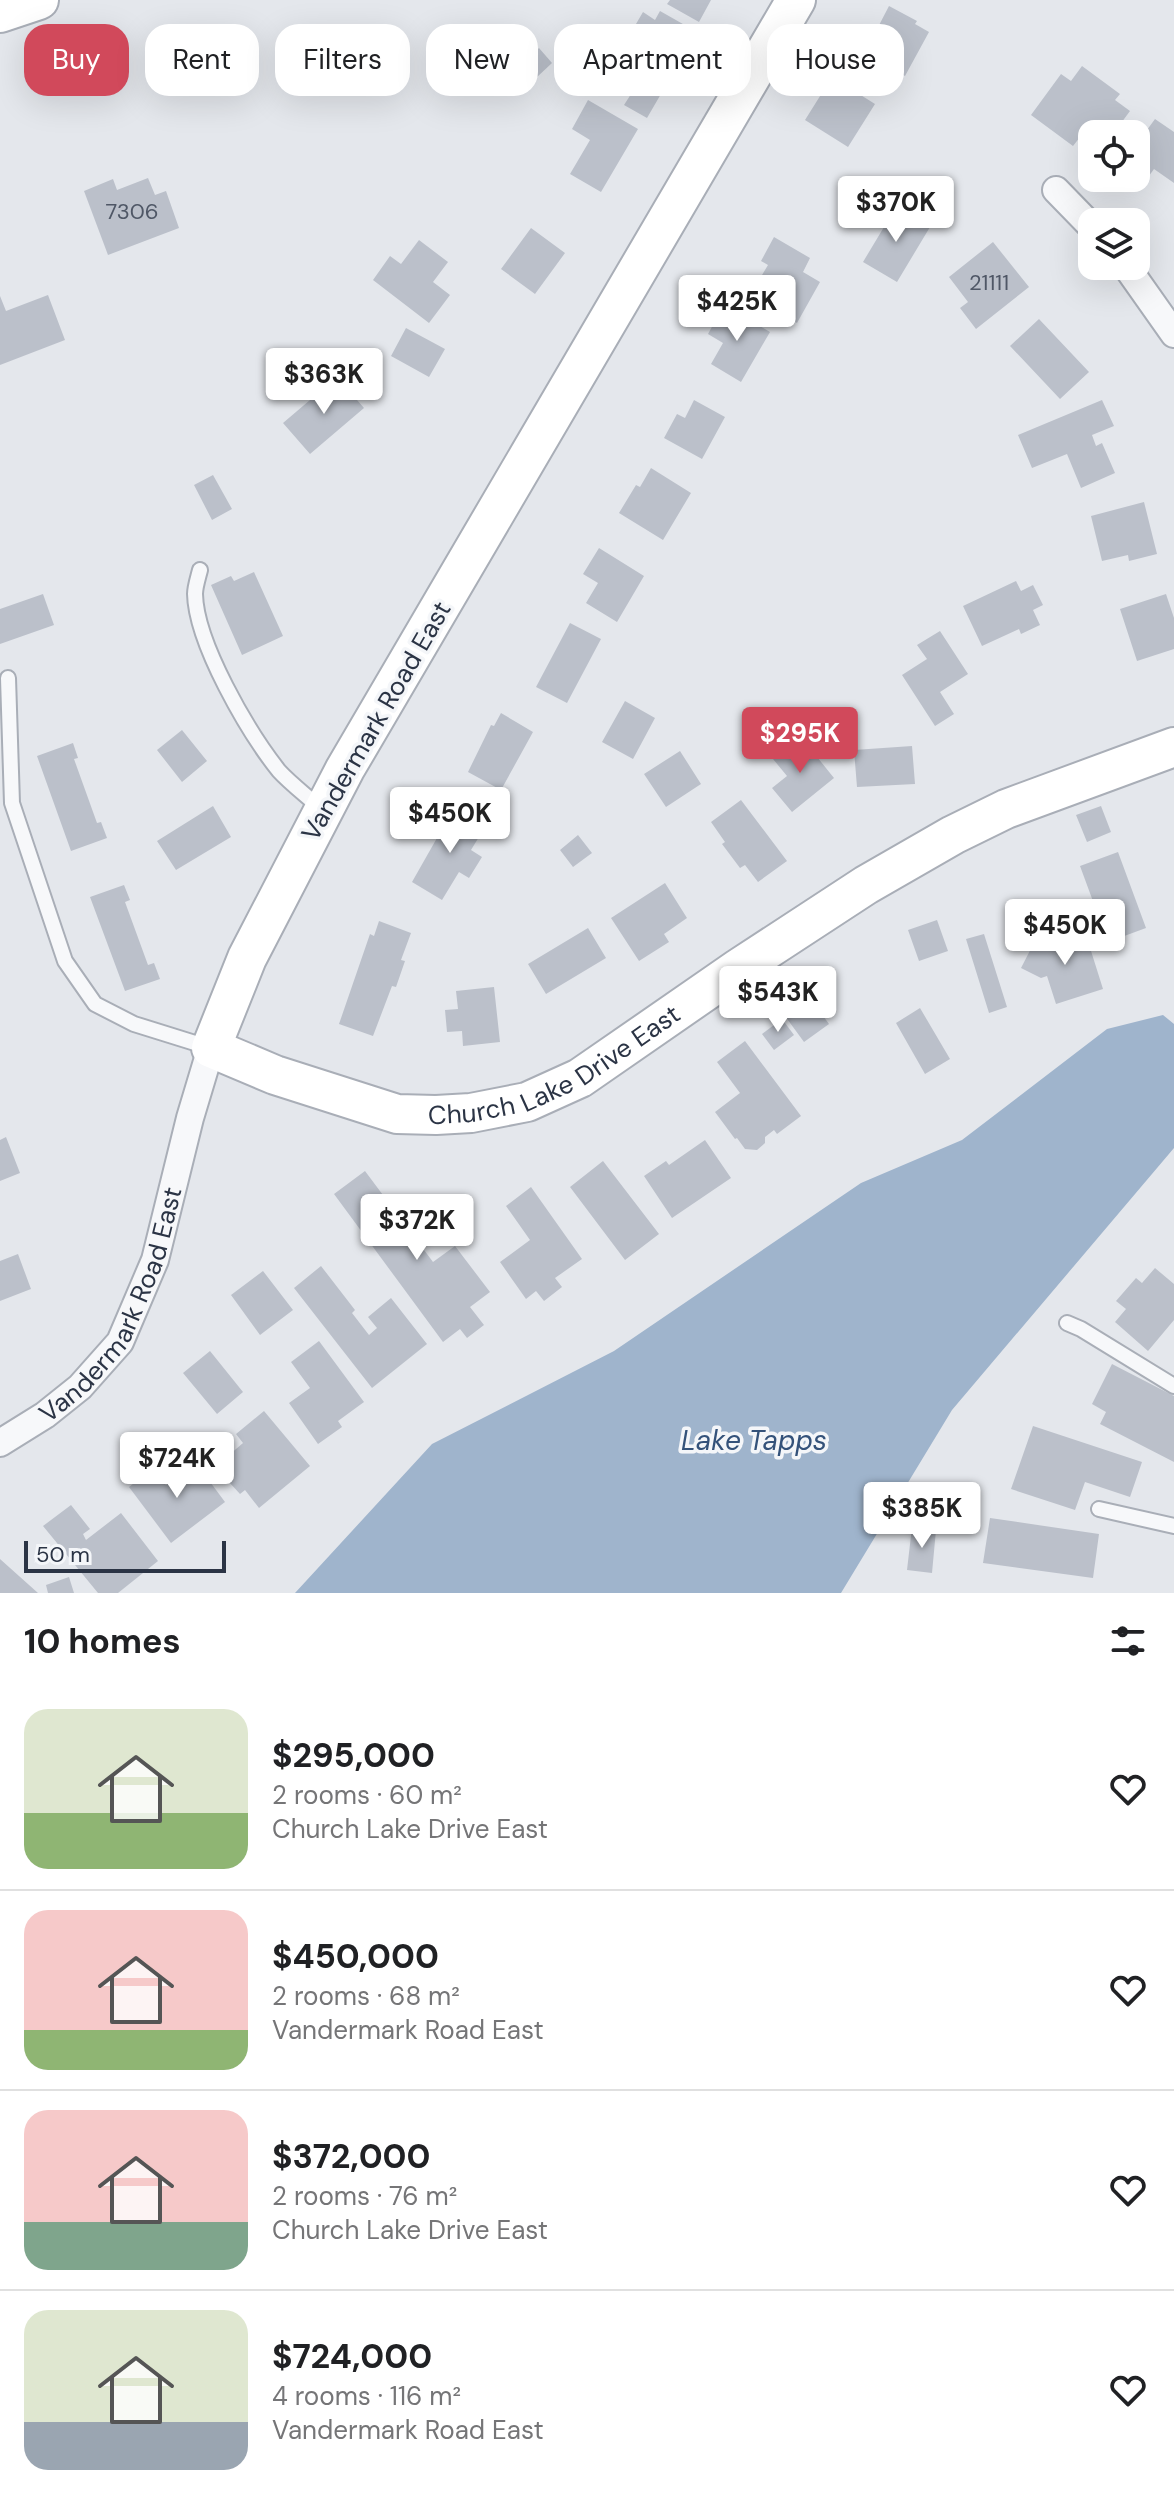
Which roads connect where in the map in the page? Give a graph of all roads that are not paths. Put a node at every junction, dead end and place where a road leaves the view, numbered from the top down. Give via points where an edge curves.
1 (39, 0) edge
2 (796, 0) edge
3 (0, 13) edge
4 (1056, 190) dead end
5 (1078, 213) edge
6 (1136, 280) edge
7 (1174, 334) edge
8 (200, 570) dead end
9 (8, 678) dead end
10 (1174, 747) edge
11 (324, 811) junction
12 (211, 1048) junction
13 (1067, 1323) dead end
14 (1174, 1386) edge
15 (0, 1443) edge
16 (1099, 1509) dead end
17 (1174, 1526) edge

1 - 3 street
2 - 11 street, Vandermark Road East
4 - 5 street
6 - 7 street
8 - 11 lane via 195,593 202,635 221,675 280,772
9 - 12 lane via 12,803 65,961 95,1004 134,1024
10 - 12 street, Church Lake Drive East via 1006,809 953,835 853,893 580,1078 527,1102 471,1113 397,1114 275,1075
11 - 12 street, Vandermark Road East via 247,958
12 - 15 street, Vandermark Road East via 155,1260 120,1342 80,1387
13 - 14 lane
16 - 17 lane

